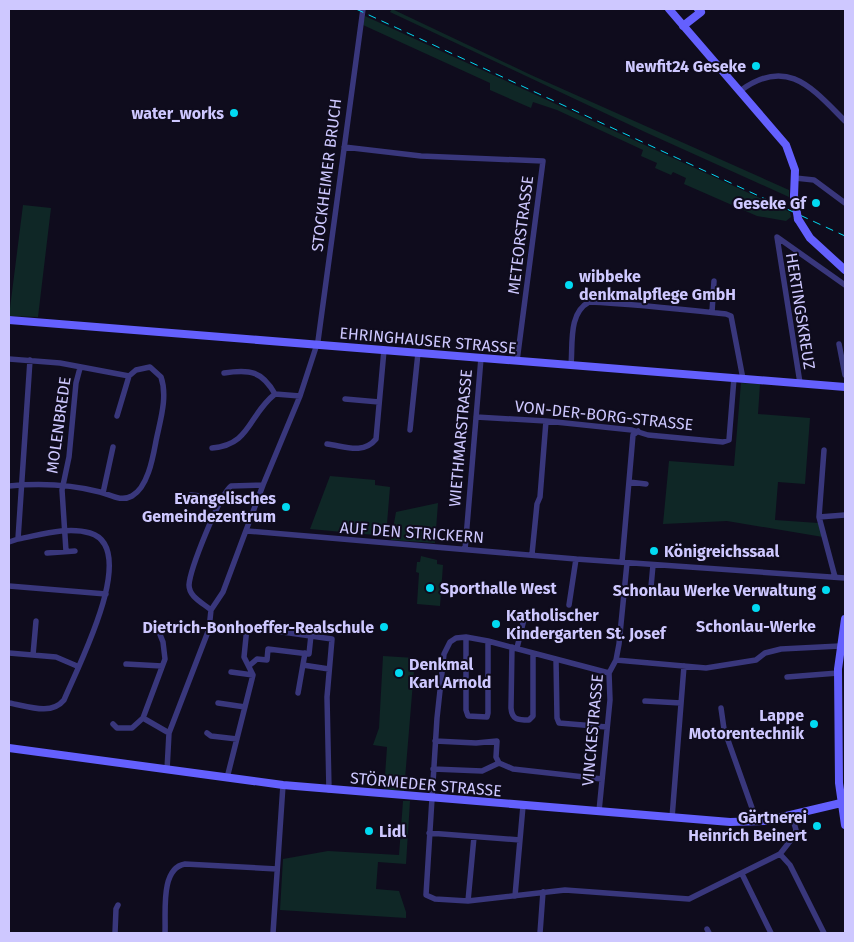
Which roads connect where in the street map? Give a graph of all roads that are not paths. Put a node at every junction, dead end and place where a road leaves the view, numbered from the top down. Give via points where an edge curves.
1 (363, 9) edge
2 (669, 9) edge
3 (701, 10) edge
4 (683, 26) junction
5 (740, 91) junction
6 (845, 121) edge
7 (344, 146) junction
8 (795, 178) junction
9 (845, 203) edge
10 (845, 270) edge
11 (714, 281) dead end
12 (845, 285) edge
13 (712, 312) junction
14 (9, 320) edge
15 (839, 344) dead end
16 (317, 345) junction
17 (384, 350) junction
18 (418, 353) junction
19 (481, 358) junction
20 (9, 359) edge
21 (30, 360) junction
22 (516, 361) junction
23 (571, 365) junction
24 (80, 368) junction
25 (224, 373) dead end
26 (129, 376) junction
27 (845, 376) edge
28 (734, 378) junction
29 (743, 379) junction
30 (800, 384) junction
31 (845, 388) edge
32 (275, 394) junction
33 (300, 396) junction
34 (345, 399) dead end
35 (379, 402) junction
36 (117, 416) dead end
37 (476, 417) junction
38 (546, 421) junction
39 (410, 430) dead end
40 (638, 431) junction
41 (327, 444) dead end
42 (113, 447) dead end
43 (212, 448) dead end
44 (824, 450) dead end
45 (629, 482) junction
46 (646, 484) dead end
47 (21, 485) junction
48 (64, 485) junction
49 (263, 485) junction
50 (9, 486) edge
51 (102, 492) junction
52 (192, 495) dead end
53 (221, 498) junction
54 (845, 515) edge
55 (819, 517) junction
56 (63, 531) junction
57 (247, 531) junction
58 (18, 536) junction
59 (9, 542) edge
60 (465, 550) junction
61 (66, 551) junction
62 (75, 551) dead end
63 (47, 554) dead end
64 (532, 554) junction
65 (576, 559) junction
66 (625, 562) junction
67 (654, 565) junction
68 (835, 577) junction
69 (845, 578) edge
70 (9, 586) edge
71 (652, 586) dead end
72 (106, 594) junction
73 (569, 605) dead end
74 (211, 610) junction
75 (524, 619) dead end
76 (845, 619) edge
77 (36, 620) dead end
78 (154, 626) dead end
79 (311, 636) junction
80 (466, 637) junction
81 (488, 641) junction
82 (840, 646) junction
83 (514, 648) junction
84 (9, 653) edge
85 (305, 653) junction
86 (533, 653) junction
87 (33, 655) junction
88 (556, 659) junction
89 (616, 660) junction
90 (126, 664) dead end
91 (250, 665) junction
92 (303, 665) junction
93 (77, 666) junction
94 (162, 666) junction
95 (684, 666) junction
96 (329, 668) junction
97 (231, 672) dead end
98 (609, 673) junction
99 (838, 673) junction
100 (253, 675) junction
101 (787, 677) dead end
102 (298, 693) dead end
103 (646, 701) dead end
104 (218, 702) dead end
105 (9, 703) edge
106 (681, 704) junction
107 (245, 707) junction
108 (721, 708) dead end
109 (143, 718) junction
110 (113, 724) dead end
111 (607, 727) junction
112 (170, 733) junction
113 (206, 733) dead end
114 (237, 739) junction
115 (435, 741) junction
116 (9, 748) edge
117 (499, 763) junction
118 (167, 770) junction
119 (433, 770) junction
120 (227, 778) junction
121 (602, 778) junction
122 (283, 785) junction
123 (329, 790) junction
124 (431, 798) junction
125 (843, 802) edge
126 (523, 806) junction
127 (599, 812) junction
128 (792, 816) junction
129 (672, 818) junction
130 (757, 822) junction
131 (845, 825) edge
132 (430, 833) junction
133 (474, 837) junction
134 (520, 840) junction
135 (780, 854) junction
136 (277, 869) junction
137 (742, 874) junction
138 (543, 892) junction
139 (515, 896) junction
140 (468, 901) junction
141 (118, 905) dead end
142 (114, 933) edge
143 (165, 933) edge
144 (272, 933) edge
145 (540, 933) edge
146 (771, 933) edge
147 (824, 933) edge

1 - 7 street, STOCKHEIMER BRUCH
2 - 4 main road
3 - 4 main road
4 - 5 main road
5 - 6 street via 760,78 794,77 805,82
5 - 8 main road via 786,145 793,160
7 - 16 street, STOCKHEIMER BRUCH
7 - 22 street, METEORSTRASSE via 421,156 542,161
8 - 9 street via 814,180
8 - 10 main road, bridge via 798,219 810,238
11 - 13 street
12 - 30 street, HERTINGSKREUZ via 777,237
13 - 23 street via 589,302 577,312
13 - 29 street via 731,316
14 - 16 main road, EHRINGHAUSER STRASSE
15 - 27 street
16 - 17 main road, EHRINGHAUSER STRASSE
16 - 33 street, STOCKHEIMER BRUCH
17 - 18 main road, EHRINGHAUSER STRASSE
17 - 35 street
18 - 19 main road, EHRINGHAUSER STRASSE
18 - 39 street
19 - 22 main road, EHRINGHAUSER STRASSE
19 - 37 street, WIETHMARSTRASSE
20 - 21 street
21 - 24 street
21 - 47 street
22 - 23 main road, EHRINGHAUSER STRASSE
23 - 28 main road, EHRINGHAUSER STRASSE
24 - 26 street
24 - 48 street, MOLENBREDE
25 - 32 street via 255,373 262,376
26 - 36 street
26 - 51 street via 144,367 156,370 161,377 164,397 155,444 147,475 136,493 120,498
28 - 29 main road, EHRINGHAUSER STRASSE
28 - 40 street, VON-DER-BORG-STRASSE via 729,440 648,435
29 - 30 main road, EHRINGHAUSER STRASSE
30 - 31 main road, EHRINGHAUSER STRASSE
32 - 33 street
32 - 43 street via 261,408 242,437 224,447
33 - 49 street, STOCKHEIMER BRUCH
34 - 35 street
35 - 41 street via 376,440 371,445 355,449
37 - 38 street, VON-DER-BORG-STRASSE
37 - 60 street, WIETHMARSTRASSE
38 - 40 street, VON-DER-BORG-STRASSE
38 - 64 street
40 - 45 street, VINCKESTRASSE via 633,434
42 - 51 street
44 - 55 street
45 - 46 street
45 - 66 street, VINCKESTRASSE
47 - 48 street
47 - 50 street
47 - 58 street
48 - 51 street
48 - 56 street, MOLENBREDE
49 - 53 street via 231,486
49 - 57 street, STOCKHEIMER BRUCH
52 - 53 street
53 - 74 street via 189,586 192,596
54 - 55 street
55 - 68 street
56 - 58 street
56 - 61 street, MOLENBREDE
56 - 72 street via 88,532 105,546 110,571
57 - 60 street, AUF DEN STRICKERN
57 - 74 street, STOCKHEIMER BRUCH via 223,592
58 - 59 street
60 - 64 street, AUF DEN STRICKERN
61 - 62 street
61 - 63 street
64 - 65 street, AUF DEN STRICKERN
65 - 66 street, AUF DEN STRICKERN
65 - 73 street
66 - 67 street, AUF DEN STRICKERN
66 - 89 street, VINCKESTRASSE
67 - 68 street, AUF DEN STRICKERN
67 - 71 street
68 - 69 street, AUF DEN STRICKERN
70 - 72 street
72 - 93 street
74 - 112 street via 209,629
75 - 83 street
76 - 82 main road
77 - 87 street
78 - 94 street via 157,626 165,650
79 - 85 street via 309,654
79 - 91 street via 246,627 244,657
79 - 96 street via 332,638
80 - 81 street
80 - 81 street via 468,716 487,717
80 - 115 street via 456,638 447,645 444,654
81 - 83 street
82 - 95 street via 781,649 749,662 706,668
82 - 99 main road
83 - 86 street
83 - 86 street via 510,684 513,716 517,720 529,720 533,716
84 - 87 street
85 - 91 street via 268,649 267,660 257,659
85 - 92 street
86 - 88 street
87 - 93 street via 56,657
88 - 98 street
88 - 111 street via 556,718 559,723
89 - 95 street
89 - 98 street, VINCKESTRASSE
90 - 94 street
91 - 100 street
92 - 96 street
92 - 102 street
93 - 105 street via 59,706 51,709
94 - 109 street
95 - 106 street
96 - 123 street
97 - 100 street
98 - 111 street, VINCKESTRASSE
99 - 101 street
99 - 125 main road
100 - 107 street
103 - 106 street
104 - 107 street
106 - 129 street
107 - 114 street
108 - 130 street via 724,729
109 - 110 street via 132,728 117,728
109 - 112 street
111 - 121 street, VINCKESTRASSE
112 - 118 street
113 - 114 street
114 - 120 street
115 - 117 street via 476,743 497,740
115 - 119 street
116 - 118 main road, STÖRMEDER STRASSE
117 - 119 street via 482,771
117 - 121 street via 513,769
118 - 120 main road, STÖRMEDER STRASSE
119 - 124 street
120 - 122 main road, STÖRMEDER STRASSE
121 - 127 street, VINCKESTRASSE
122 - 123 main road, STÖRMEDER STRASSE
122 - 136 street
123 - 124 main road, STÖRMEDER STRASSE
124 - 126 main road, STÖRMEDER STRASSE
124 - 132 street
125 - 128 main road, STÖRMEDER STRASSE
125 - 131 main road
126 - 127 main road, STÖRMEDER STRASSE
126 - 134 street
127 - 129 main road, STÖRMEDER STRASSE
128 - 130 main road, STÖRMEDER STRASSE
128 - 135 street via 796,830
129 - 130 main road, STÖRMEDER STRASSE
132 - 133 street
132 - 140 street via 426,895 435,899
133 - 134 street
133 - 140 street
134 - 139 street
135 - 137 street
135 - 147 street via 790,865
136 - 143 street via 176,866 168,876
136 - 144 street
137 - 138 street via 685,900 565,890
137 - 146 street
138 - 139 street
138 - 145 street
139 - 140 street
141 - 142 street

